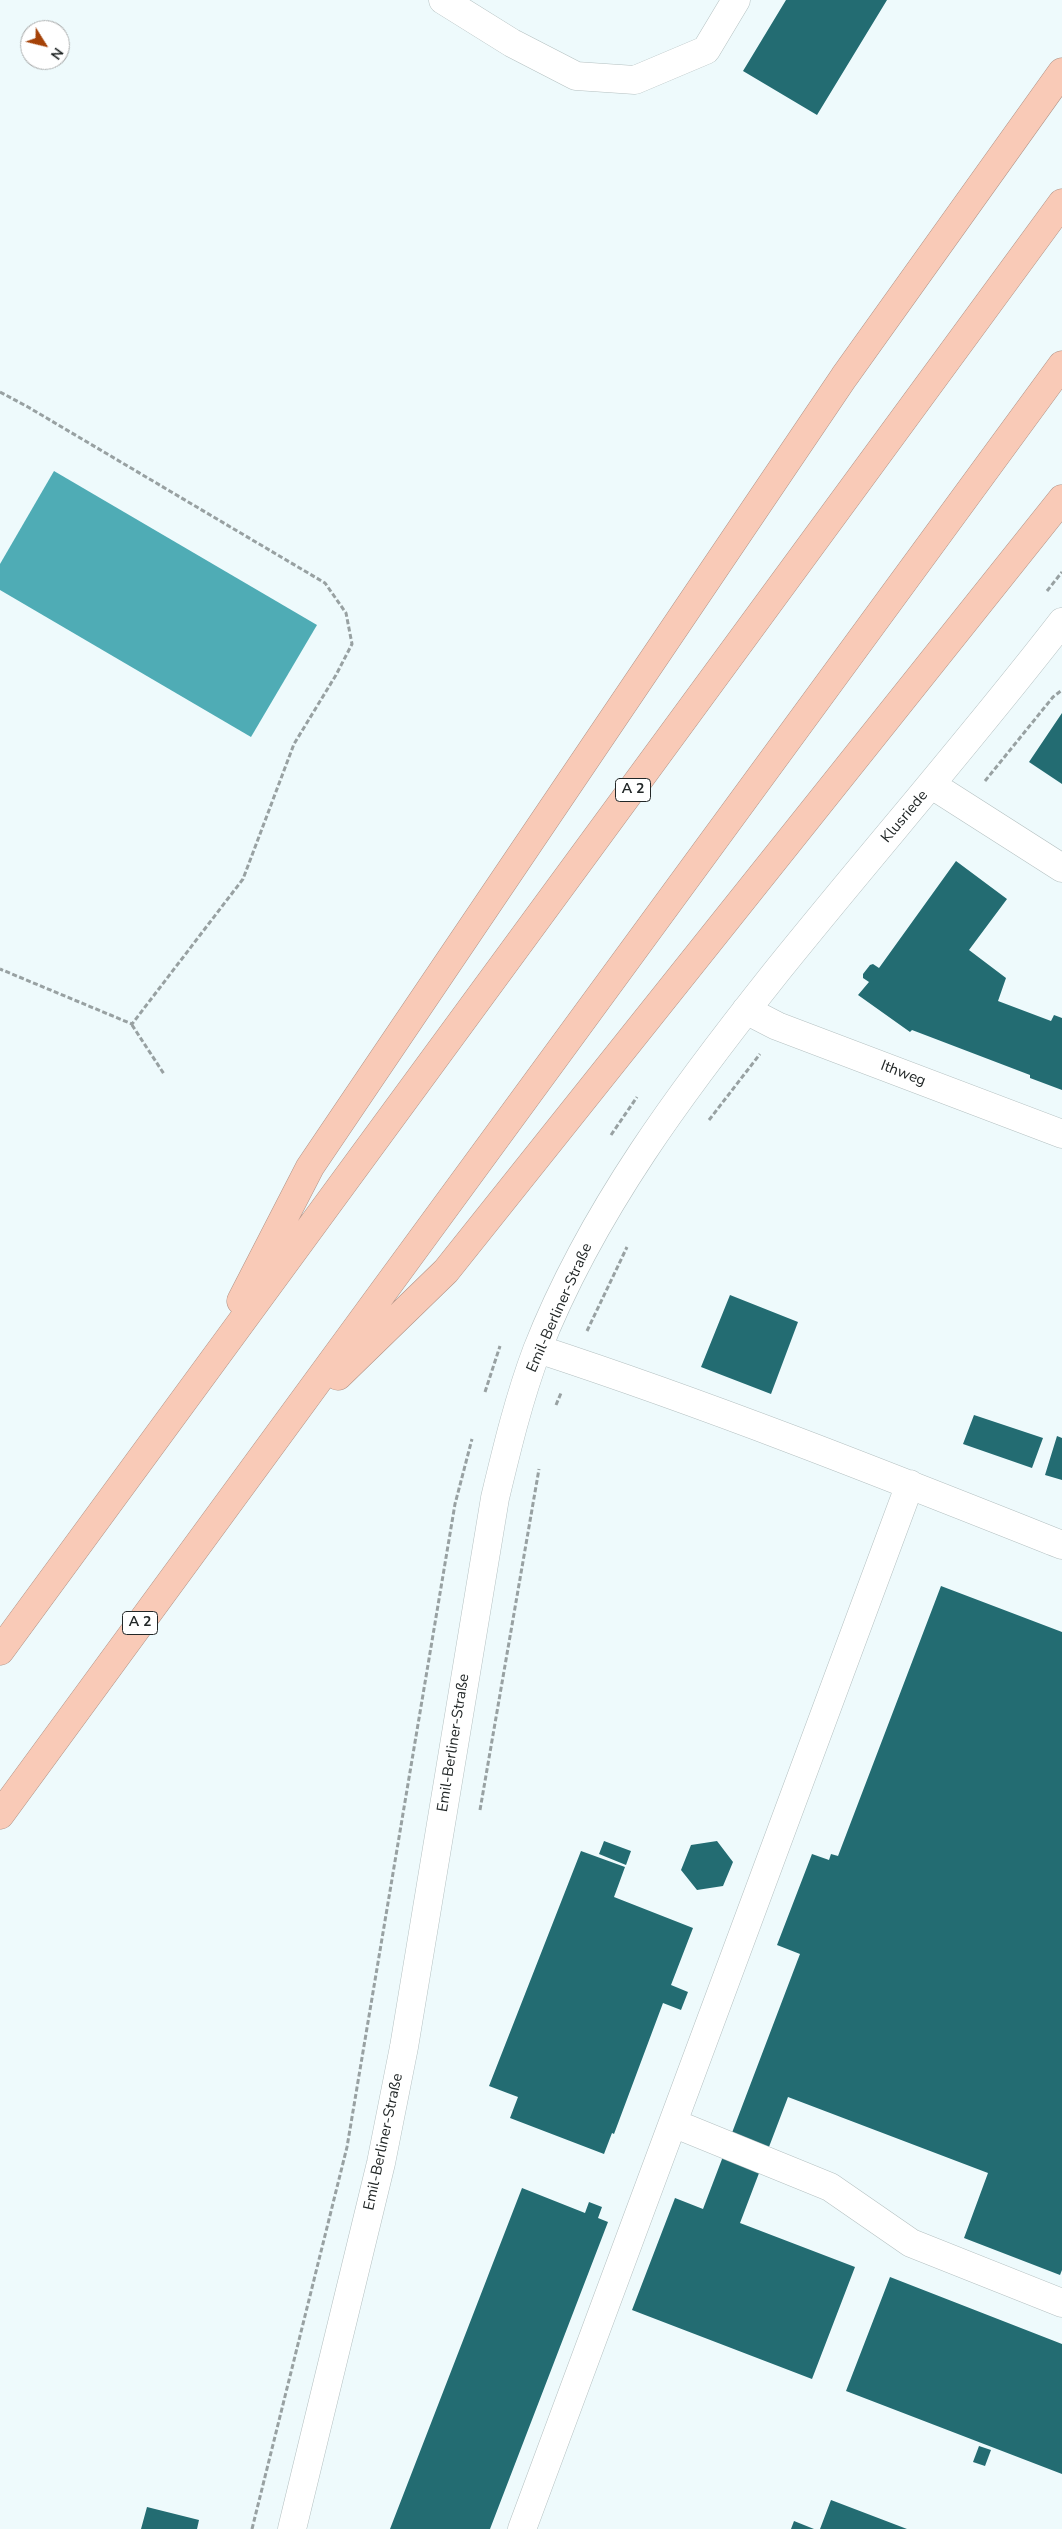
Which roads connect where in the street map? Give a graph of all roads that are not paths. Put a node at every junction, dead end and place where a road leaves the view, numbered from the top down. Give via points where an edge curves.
1 (443, 0) edge
2 (736, 0) edge
3 (1062, 72) edge
4 (1062, 203) edge
5 (1062, 365) edge
6 (1062, 499) edge
7 (1062, 622) edge
8 (932, 785) junction
9 (1062, 868) edge
10 (746, 1010) junction
11 (1062, 1134) edge
12 (538, 1349) junction
13 (203, 1376) junction
14 (281, 1432) junction
15 (910, 1484) junction
16 (1062, 1545) edge
17 (0, 1651) edge
18 (0, 1815) edge
19 (673, 2123) junction
20 (1062, 2303) edge
21 (292, 2529) edge
22 (522, 2529) edge

1 - 2 street via 512,43 576,76 635,80 706,50
3 - 13 highway via 844,377 310,1167
4 - 13 highway, A 2
5 - 14 highway, A 2
6 - 14 highway via 446,1271
7 - 8 street, Klusriede
8 - 9 street
8 - 10 street, Klusriede
10 - 11 street, Ithweg via 777,1026
10 - 12 street, Emil-Berliner-Straße via 664,1118 626,1177 575,1267
12 - 15 street via 690,1400
12 - 21 street, Emil-Berliner-Straße via 513,1422 495,1498 404,2047 381,2163
13 - 17 highway, A 2
14 - 18 highway, A 2
15 - 16 street
15 - 19 street
19 - 20 street via 830,2187 911,2243
19 - 22 street

